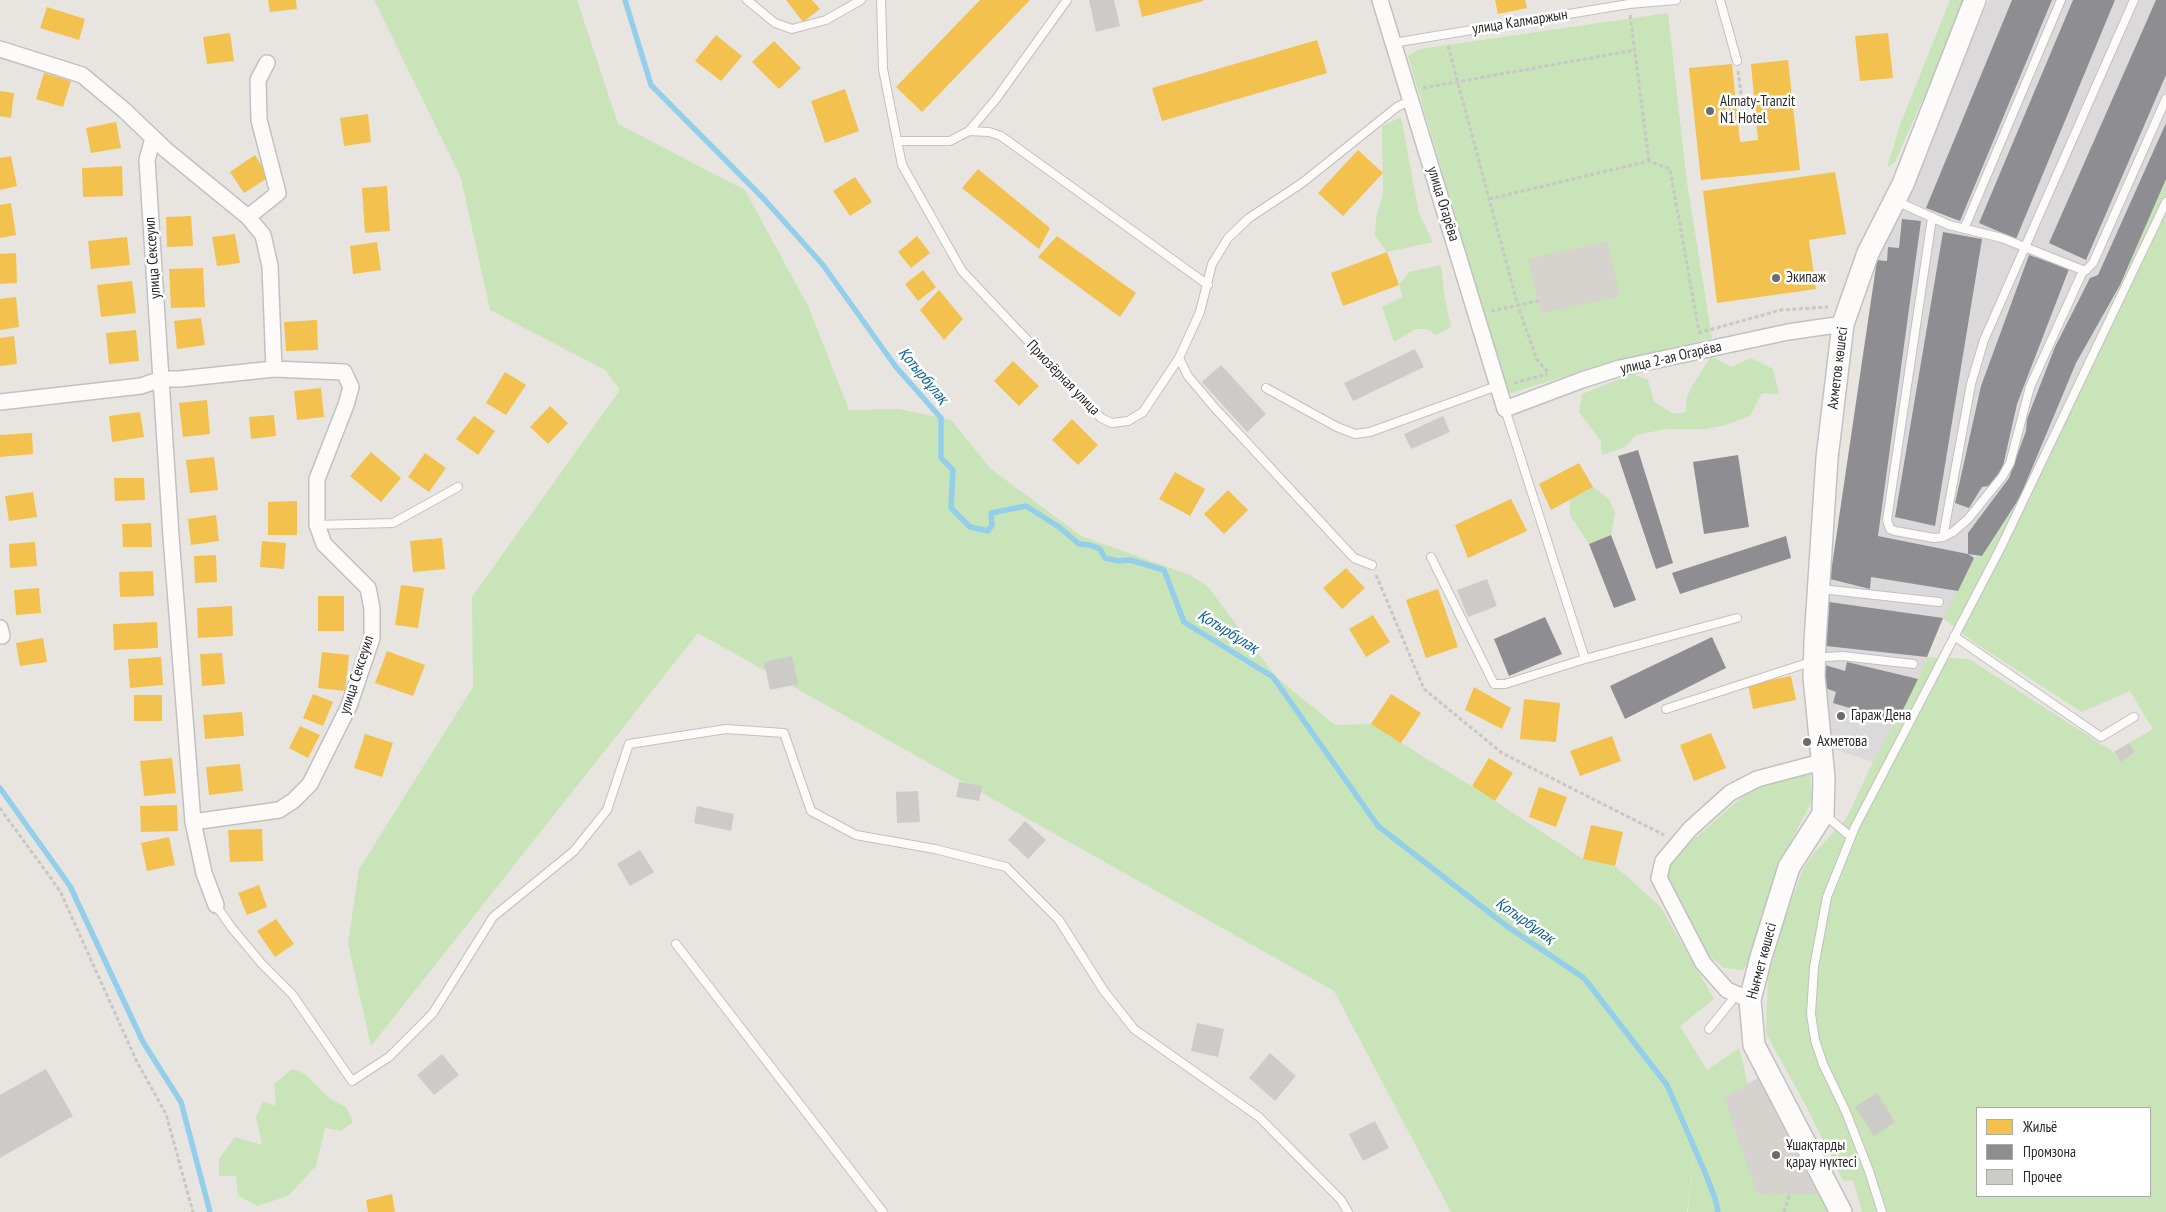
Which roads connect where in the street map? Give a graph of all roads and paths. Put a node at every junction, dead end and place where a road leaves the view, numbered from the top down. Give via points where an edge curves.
1 (747, 0) edge
2 (861, 0) edge
3 (881, 0) edge
4 (1067, 0) edge
5 (1380, 0) edge
6 (1676, 0) edge
7 (1720, 0) edge
8 (1975, 0) edge
9 (2061, 0) edge
10 (2134, 0) edge
11 (1629, 4) junction
12 (1445, 35) junction
13 (1393, 43) junction
14 (0, 49) edge
15 (1635, 50) junction
16 (1737, 61) joint
17 (267, 63) dead end
18 (1458, 82) junction
19 (1422, 89) dead end
20 (1411, 100) junction
21 (2166, 100) edge
22 (1745, 124) dead end
23 (970, 131) junction
24 (153, 138) junction
25 (898, 142) junction
26 (1649, 160) junction
27 (1489, 200) junction
28 (1894, 201) junction
29 (2166, 202) edge
30 (248, 217) junction
31 (1932, 218) junction
32 (1964, 229) junction
33 (2025, 248) junction
34 (2083, 271) junction
35 (1208, 285) junction
36 (1538, 301) dead end
37 (1518, 306) junction
38 (1475, 315) junction
39 (1843, 324) junction
40 (1699, 332) dead end
41 (1179, 358) junction
42 (274, 369) junction
43 (1549, 374) dead end
44 (161, 379) junction
45 (1497, 386) junction
46 (1266, 388) dead end
47 (0, 402) edge
48 (1504, 409) junction
49 (458, 487) dead end
50 (317, 524) junction
51 (1942, 537) junction
52 (1430, 557) dead end
53 (1372, 565) joint
54 (1819, 589) junction
55 (1939, 602) dead end
56 (1737, 618) dead end
57 (1954, 636) junction
58 (1586, 659) junction
59 (1815, 660) junction
60 (1913, 664) dead end
61 (1666, 709) dead end
62 (2134, 717) dead end
63 (1821, 762) junction
64 (0, 808) edge
65 (1823, 814) junction
66 (193, 822) junction
67 (1851, 837) junction
68 (1679, 843) junction
69 (216, 905) joint
70 (676, 944) dead end
71 (1743, 997) junction
72 (1708, 1030) dead end
73 (1790, 1193) dead end
74 (193, 1212) edge
75 (884, 1212) edge
76 (1348, 1212) edge
77 (1784, 1212) edge
78 (1841, 1212) edge
79 (1882, 1212) edge

1 - 2 lane via 776,24 792,29 826,20
3 - 25 lane, Приозёрная улица via 883,69
4 - 23 lane
5 - 13 street, улица Огарёва
6 - 11 lane, улица Калмаржын
7 - 16 lane
8 - 28 main road, Ахметов көшесі
9 - 32 lane
10 - 33 lane
11 - 12 lane, улица Калмаржын
11 - 15 path
12 - 13 lane, улица Калмаржын
12 - 18 path
13 - 20 street, улица Огарёва
14 - 24 street via 82,76
15 - 18 path
15 - 26 path
16 - 22 path
17 - 30 street via 258,80 259,120 278,193
18 - 19 path
18 - 27 path
20 - 35 lane, Приозёрная улица via 1397,107 1302,183 1249,218 1228,238 1212,264
20 - 38 street, улица Огарёва
21 - 34 lane via 2093,263 2090,269
23 - 25 lane via 950,141
23 - 35 lane via 1001,136
24 - 30 street
24 - 44 street, улица Сексеуил via 147,160
25 - 41 lane, Приозёрная улица via 902,165 962,270 1101,418 1112,422 1128,421 1143,412
26 - 27 path
26 - 40 path via 1670,168
27 - 37 path
28 - 31 lane
28 - 39 main road, Ахметов көшесі via 1868,253
29 - 57 lane via 2000,549
30 - 42 street via 262,235 270,266
31 - 32 lane
31 - 51 lane via 1887,525 1895,531
32 - 33 lane via 2002,238
33 - 34 lane
33 - 51 lane via 1977,362
34 - 51 lane via 2030,387 2010,463 1968,519
35 - 41 lane, Приозёрная улица via 1200,312
36 - 37 path
37 - 38 path
37 - 43 path via 1537,360
38 - 45 street, улица Огарёва
39 - 48 street, улица 2-ая Огарёва via 1788,332 1620,368
39 - 54 main road, Ахметов көшесі via 1827,458
41 - 53 lane via 1188,376 1214,407 1354,558
42 - 44 street, улица Сексеуил
42 - 50 street, улица Сексеуил via 344,372 351,386 318,479
44 - 47 street, улица Сексеуил via 141,386
44 - 66 street, улица Сексеуил
45 - 46 lane via 1370,432 1355,434
45 - 48 street, улица Огарёва
48 - 58 lane
49 - 50 lane via 393,523
50 - 66 street, улица Сексеуил via 324,544 368,588 372,609 372,638 349,706 310,784 293,801 279,810
52 - 58 lane via 1494,684 1504,684
53 - 68 path via 1424,689 1502,753
54 - 55 lane
54 - 59 main road, Ахметов көшесі
56 - 58 lane
57 - 62 lane via 2101,736
57 - 67 lane
59 - 60 lane via 1842,656
59 - 61 lane
59 - 63 main road, Ахметов көшесі
63 - 65 main road
63 - 68 street via 1756,779 1730,793
64 - 74 path via 60,892 137,1062 166,1114
65 - 67 lane
65 - 71 main road, Нығмет көшесі via 1789,867 1761,957
66 - 69 street, улица Сексеуил via 204,873
67 - 79 lane via 1827,897 1814,967 1811,1014 1823,1064 1850,1120
68 - 71 street via 1663,860 1659,878 1703,963 1727,990
69 - 76 lane via 231,928 292,994 352,1081 389,1057 432,1013 493,917 574,851 607,810 629,744 726,728 784,733 811,811 856,835 935,849 1006,867 1059,920 1104,991 1134,1029 1260,1117 1341,1200
70 - 75 lane
71 - 72 lane
71 - 78 main road, Нығмет көшесі via 1754,1045
73 - 77 path

